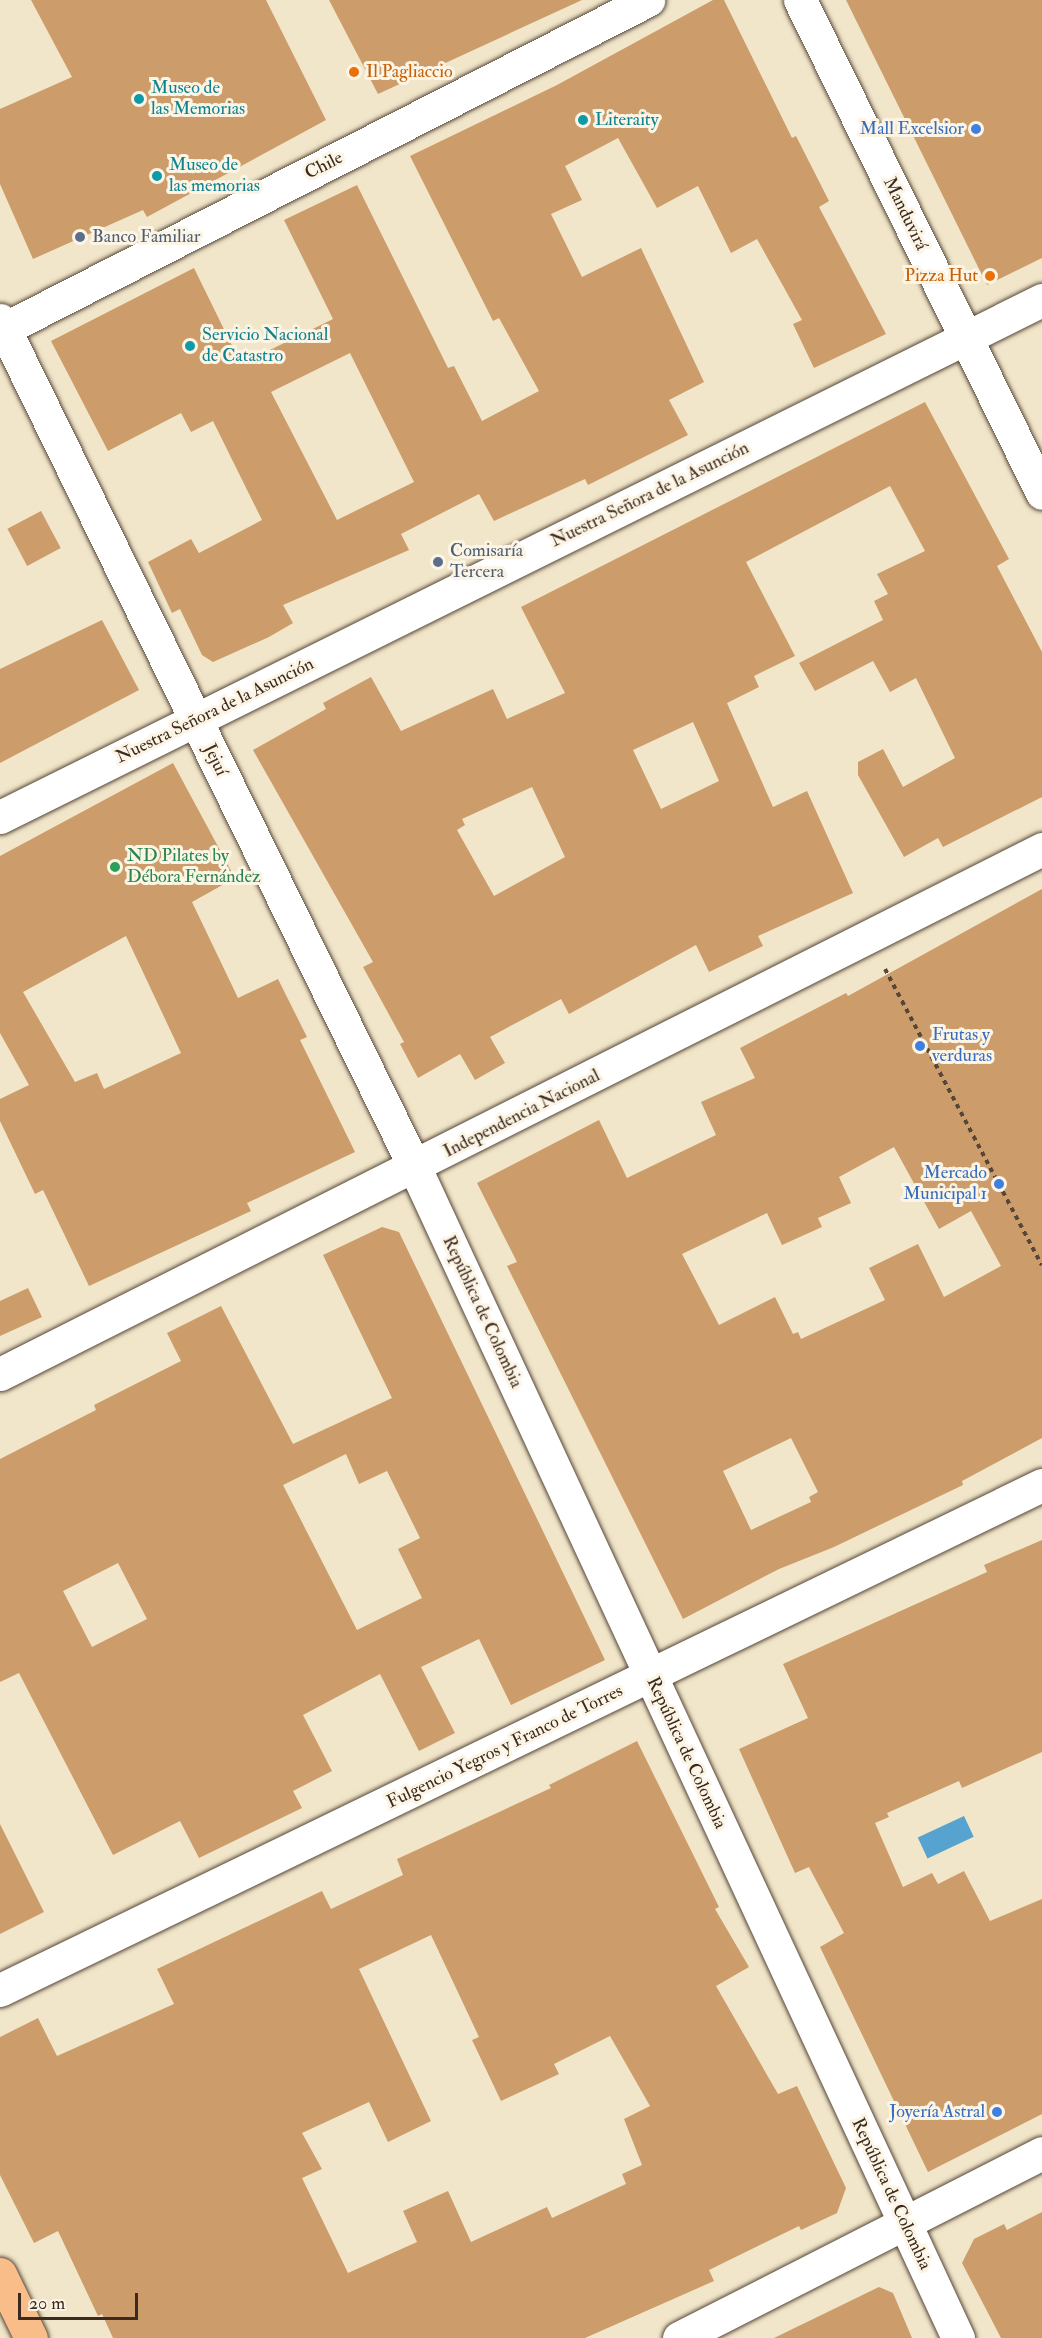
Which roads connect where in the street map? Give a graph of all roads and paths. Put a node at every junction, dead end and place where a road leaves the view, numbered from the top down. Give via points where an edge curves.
1 (648, 0) edge
2 (800, 0) edge
3 (1042, 300) edge
4 (2, 327) edge
5 (966, 338) junction
6 (1042, 494) edge
7 (196, 720) junction
8 (0, 818) edge
9 (1042, 849) edge
10 (869, 937) junction
11 (415, 1168) junction
12 (1042, 1265) edge
13 (0, 1374) edge
14 (1042, 1485) edge
15 (651, 1677) junction
16 (0, 1990) edge
17 (1042, 2153) edge
18 (905, 2224) junction
19 (0, 2274) edge
20 (31, 2338) edge
21 (680, 2338) edge
22 (958, 2338) edge

1 - 4 street, Chile
2 - 5 street, Manduvirá
3 - 5 street, Nuestra Señora de la Asunción
4 - 7 street, Jejuí
5 - 6 street, Manduvirá
5 - 7 street, Nuestra Señora de la Asunción
7 - 8 street, Nuestra Señora de la Asunción
7 - 11 street, Jejuí
9 - 10 street, Independencia Nacional
10 - 11 street, Independencia Nacional
10 - 12 path
11 - 13 street, Independencia Nacional
11 - 15 street, República de Colombia
14 - 15 street, Fulgencio Yegros y Franco de Torres
15 - 16 street, Fulgencio Yegros y Franco de Torres
15 - 18 street, República de Colombia
17 - 18 street
18 - 21 street
18 - 22 street, República de Colombia
19 - 20 main road

